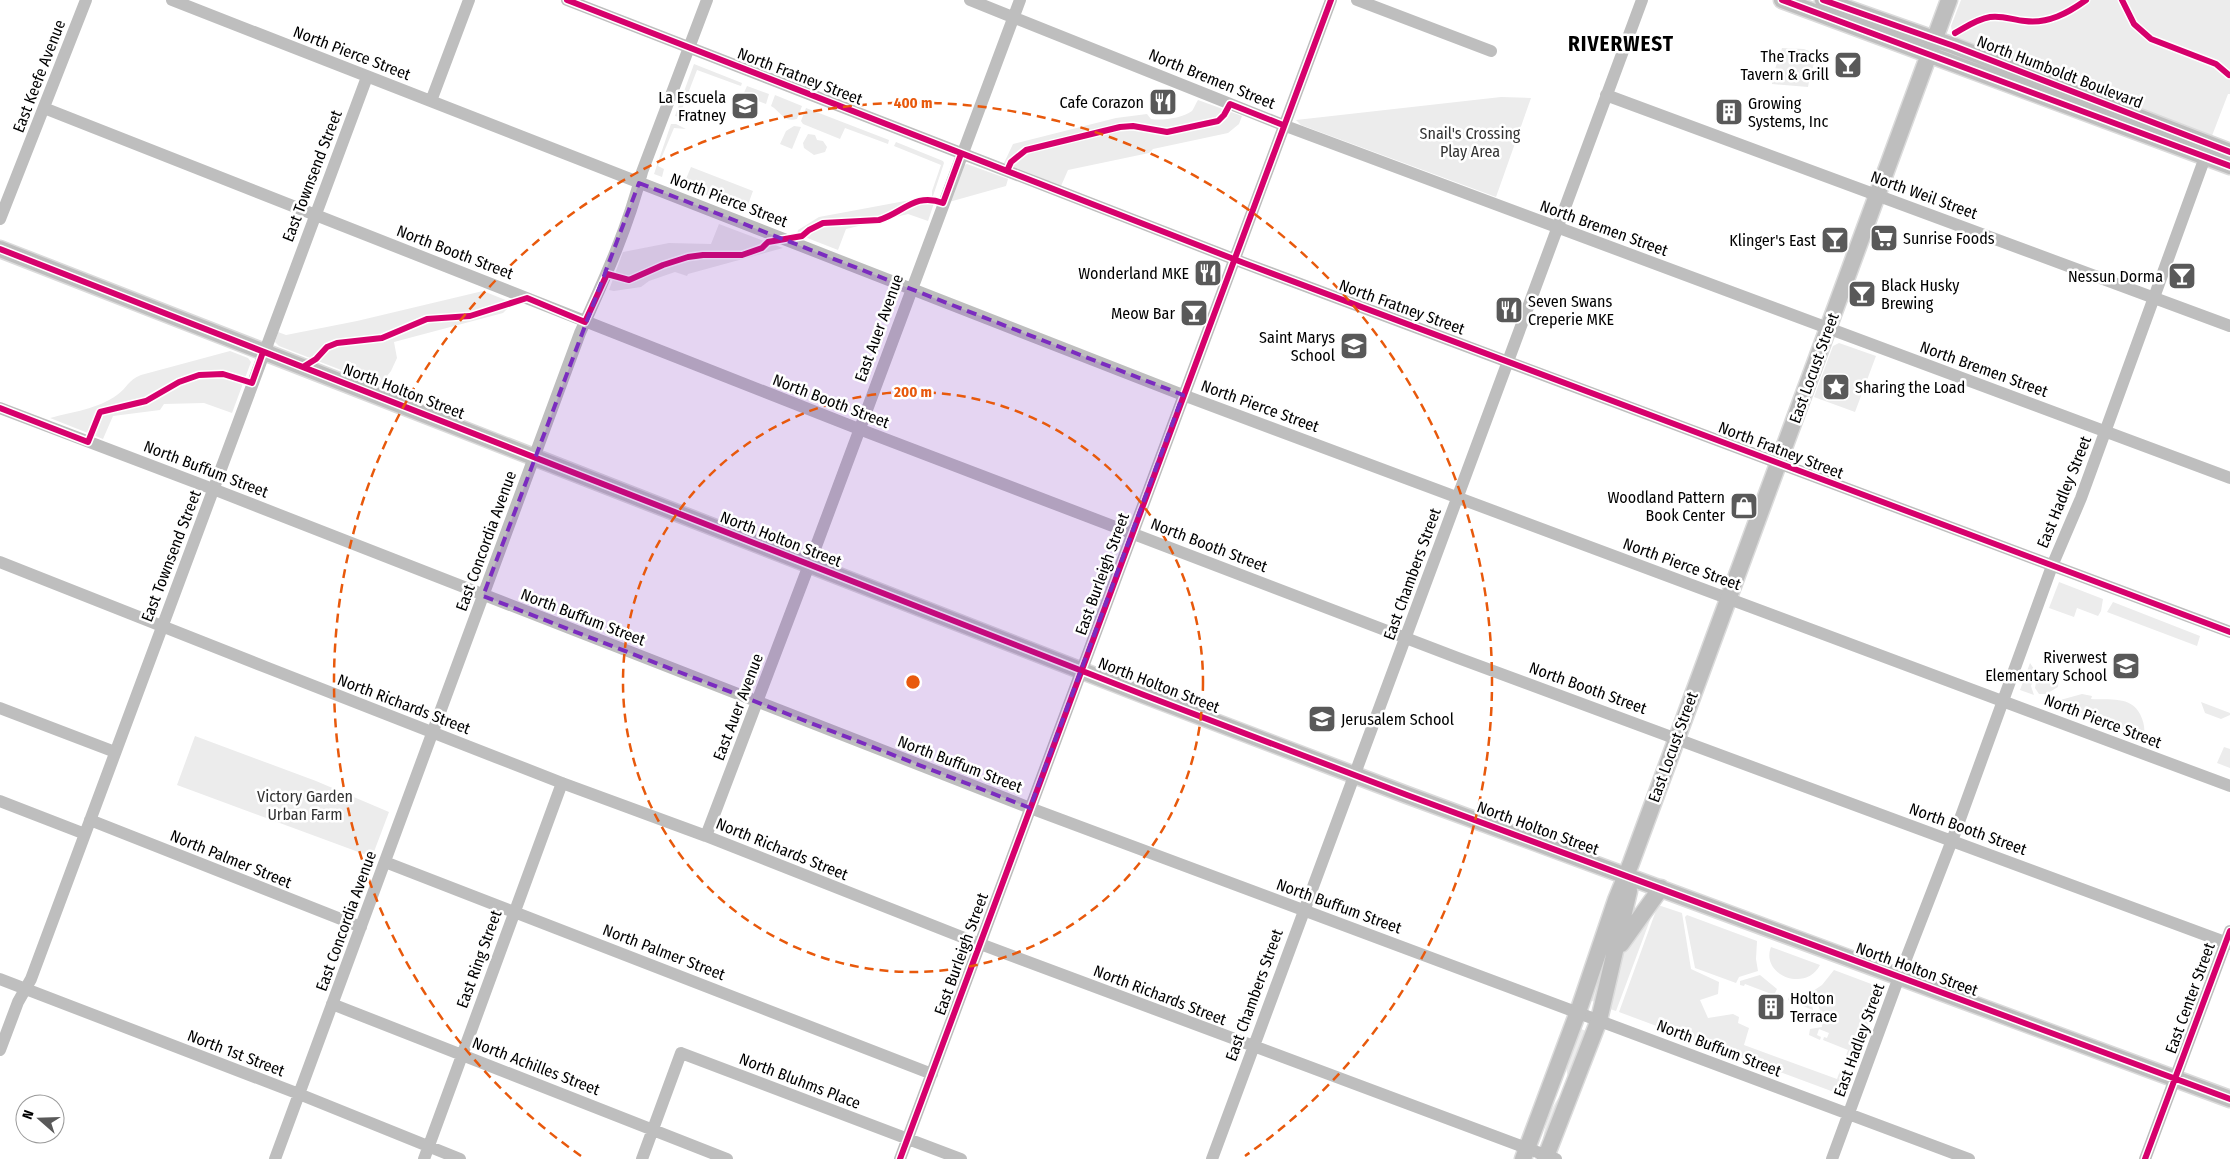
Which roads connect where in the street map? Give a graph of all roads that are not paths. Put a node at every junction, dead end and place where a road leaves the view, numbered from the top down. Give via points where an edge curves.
1 (86, 0) edge
2 (172, 0) edge
3 (469, 0) edge
4 (567, 0) edge
5 (707, 0) edge
6 (970, 0) edge
7 (1020, 0) edge
8 (1331, 0) edge
9 (1357, 0) edge
10 (1642, 0) edge
11 (1782, 0) edge
12 (1824, 0) edge
13 (1949, 0) edge
14 (1014, 17) junction
15 (1932, 47) junction
16 (689, 48) junction
17 (1491, 51) dead end
18 (367, 77) junction
19 (1606, 95) junction
20 (431, 101) junction
21 (44, 108) junction
22 (1283, 125) junction
23 (2207, 151) junction
24 (2230, 152) edge
25 (961, 154) junction
26 (2230, 166) edge
27 (639, 183) junction
28 (1878, 196) junction
29 (315, 215) junction
30 (0, 219) edge
31 (1557, 228) junction
32 (0, 249) edge
33 (1233, 259) junction
34 (911, 289) junction
35 (2154, 298) junction
36 (585, 322) junction
37 (2230, 326) edge
38 (1829, 329) junction
39 (263, 352) junction
40 (1507, 362) junction
41 (1183, 395) junction
42 (0, 408) edge
43 (859, 430) junction
44 (2106, 431) junction
45 (534, 457) junction
46 (1779, 464) junction
47 (2230, 478) edge
48 (214, 489) junction
49 (1457, 497) junction
50 (1132, 534) junction
51 (0, 562) edge
52 (810, 565) junction
53 (2052, 566) junction
54 (483, 596) junction
55 (1728, 598) junction
56 (162, 626) junction
57 (2230, 632) edge
58 (1406, 637) junction
59 (1081, 670) junction
60 (2002, 700) junction
61 (757, 702) junction
62 (0, 708) edge
63 (433, 732) junction
64 (1676, 738) junction
65 (115, 752) junction
66 (1354, 774) junction
67 (562, 783) junction
68 (2230, 786) edge
69 (0, 801) edge
70 (1030, 808) junction
71 (90, 820) junction
72 (84, 834) junction
73 (706, 836) junction
74 (1952, 841) junction
75 (385, 862) junction
76 (1627, 876) junction
77 (1661, 888) junction
78 (1303, 911) junction
79 (513, 912) junction
80 (361, 927) junction
81 (2229, 939) edge
82 (980, 944) junction
83 (1614, 954) junction
84 (1899, 977) junction
85 (0, 979) edge
86 (25, 989) junction
87 (332, 1004) junction
88 (1578, 1012) junction
89 (1599, 1020) junction
90 (1252, 1047) junction
91 (0, 1050) edge
92 (462, 1054) junction
93 (932, 1074) junction
94 (2175, 1079) junction
95 (299, 1094) junction
96 (2230, 1100) edge
97 (1848, 1114) junction
98 (653, 1129) junction
99 (908, 1139) junction
100 (427, 1153) edge
101 (1525, 1154) edge
102 (1549, 1158) edge
103 (275, 1159) edge
104 (460, 1159) edge
105 (642, 1159) edge
106 (727, 1159) edge
107 (900, 1159) edge
108 (961, 1159) edge
109 (1212, 1159) edge
110 (1832, 1159) edge
111 (1969, 1159) edge
112 (2145, 1159) edge

1 - 21 street, East Keefe Avenue
2 - 18 street, North Pierce Street
3 - 20 street
4 - 16 street, North Fratney Street
5 - 16 street, East Concordia Avenue
6 - 14 street, North Bremen Street
7 - 14 street, East Auer Avenue
8 - 22 street, East Burleigh Street
9 - 17 street
10 - 19 street, East Chambers Street
11 - 15 main road, North Humboldt Boulevard
12 - 15 main road, North Humboldt Boulevard
13 - 15 main road, East Locust Street
14 - 22 street, North Bremen Street
14 - 25 street, East Auer Avenue
15 - 23 main road, North Humboldt Boulevard
15 - 28 main road, East Locust Street
16 - 25 street, North Fratney Street
16 - 27 street, East Concordia Avenue
18 - 20 street, North Pierce Street
18 - 29 street, East Townsend Street
19 - 28 street, North Weil Street
19 - 31 street, East Chambers Street
20 - 27 street, North Pierce Street
21 - 29 street, North Booth Street
21 - 30 street, East Keefe Avenue
22 - 31 street, North Bremen Street
22 - 33 street, East Burleigh Street
23 - 24 main road, North Humboldt Boulevard
23 - 26 main road
23 - 35 street, East Hadley Street
25 - 33 street, North Fratney Street
25 - 34 street, East Auer Avenue
27 - 34 street, North Pierce Street
27 - 36 street, East Concordia Avenue via 607,274
28 - 35 street, North Weil Street
28 - 38 main road, East Locust Street
29 - 36 street, North Booth Street
29 - 39 street, East Townsend Street
31 - 38 street, North Bremen Street
31 - 40 street, East Chambers Street
32 - 39 main road, North Holton Street
33 - 40 street, North Fratney Street
33 - 41 street, East Burleigh Street
34 - 41 street, North Pierce Street
34 - 43 street, East Auer Avenue
35 - 37 street, North Weil Street
35 - 44 street, East Hadley Street
36 - 43 street, North Booth Street
36 - 45 street, East Concordia Avenue
38 - 44 street, North Bremen Street
38 - 46 main road, East Locust Street
39 - 45 main road, North Holton Street
39 - 48 street, East Townsend Street
40 - 46 street, North Fratney Street
40 - 49 street, East Chambers Street
41 - 49 street, North Pierce Street
41 - 50 street, East Burleigh Street
42 - 48 street, North Buffum Street
43 - 50 street, North Booth Street
43 - 52 street, East Auer Avenue
44 - 47 street, North Bremen Street
44 - 53 street, East Hadley Street
45 - 52 main road, North Holton Street
45 - 54 street, East Concordia Avenue
46 - 53 street, North Fratney Street
46 - 55 main road, East Locust Street
48 - 54 street, North Buffum Street
48 - 56 street, East Townsend Street
49 - 55 street, North Pierce Street
49 - 58 street, East Chambers Street
50 - 58 street, North Booth Street
50 - 59 street, East Burleigh Street
51 - 56 street, North Richards Street
52 - 59 main road, North Holton Street
52 - 61 street, East Auer Avenue
53 - 57 street, North Fratney Street
53 - 60 street, East Hadley Street
54 - 61 street, North Buffum Street
54 - 63 street, East Concordia Avenue
55 - 60 street, North Pierce Street
55 - 64 main road, East Locust Street
56 - 63 street, North Richards Street
56 - 65 street, East Townsend Street
58 - 64 street, North Booth Street
58 - 66 street, East Chambers Street
59 - 66 main road, North Holton Street
59 - 70 street, East Burleigh Street
60 - 68 street, North Pierce Street
60 - 74 street, East Hadley Street
61 - 70 street, North Buffum Street
61 - 73 street, East Auer Avenue
62 - 65 street
63 - 67 street, North Richards Street
63 - 75 street, East Concordia Avenue
64 - 74 street, North Booth Street
64 - 76 main road, East Locust Street
65 - 71 street, East Townsend Street
66 - 76 main road, North Holton Street
66 - 78 street, East Chambers Street
67 - 73 street, North Richards Street
67 - 79 street, East Ring Street
69 - 72 street
70 - 78 street, North Buffum Street
70 - 82 street, East Burleigh Street
71 - 72 street, East Townsend Street
71 - 80 street, North Palmer Street
72 - 86 street, East Townsend Street
73 - 82 street, North Richards Street
74 - 81 street, North Booth Street
74 - 84 street, East Hadley Street
75 - 79 street, North Palmer Street
75 - 80 street, East Concordia Avenue
76 - 77 main road, North Holton Street
76 - 83 main road, East Locust Street via 1629,892
76 - 88 main road, East Locust Street
77 - 83 main road
77 - 84 main road, North Holton Street
78 - 88 street, North Buffum Street
78 - 90 street, East Chambers Street
79 - 92 street, East Ring Street
79 - 93 street, North Palmer Street
80 - 87 street, East Concordia Avenue
81 - 94 street, East Center Street
82 - 90 street, North Richards Street
82 - 93 street, East Burleigh Street
83 - 89 main road, East Locust Street
84 - 94 main road, North Holton Street
84 - 97 street, East Hadley Street
85 - 86 street, North 1st Street
86 - 91 street, East Townsend Street
86 - 95 street, North 1st Street
87 - 92 street, North Achilles Street
87 - 95 street, East Concordia Avenue
88 - 89 street, North Buffum Street
88 - 101 main road, East Locust Street
89 - 97 street, North Buffum Street
89 - 102 main road, East Locust Street
90 - 101 street, North Richards Street
90 - 109 street, East Chambers Street
92 - 98 street, North Achilles Street
92 - 100 street, East Ring Street
93 - 99 street, East Burleigh Street
94 - 96 main road, North Holton Street
94 - 112 street, East Center Street
95 - 100 street, North 1st Street
95 - 103 street, East Concordia Avenue
97 - 110 street, East Hadley Street
97 - 111 street, North Buffum Street
98 - 99 street, North Bluhms Place via 681,1054
98 - 105 street
98 - 106 street, North Achilles Street
99 - 107 street, East Burleigh Street
99 - 108 street
100 - 104 street, North 1st Street
101 - 102 street, North Richards Street

